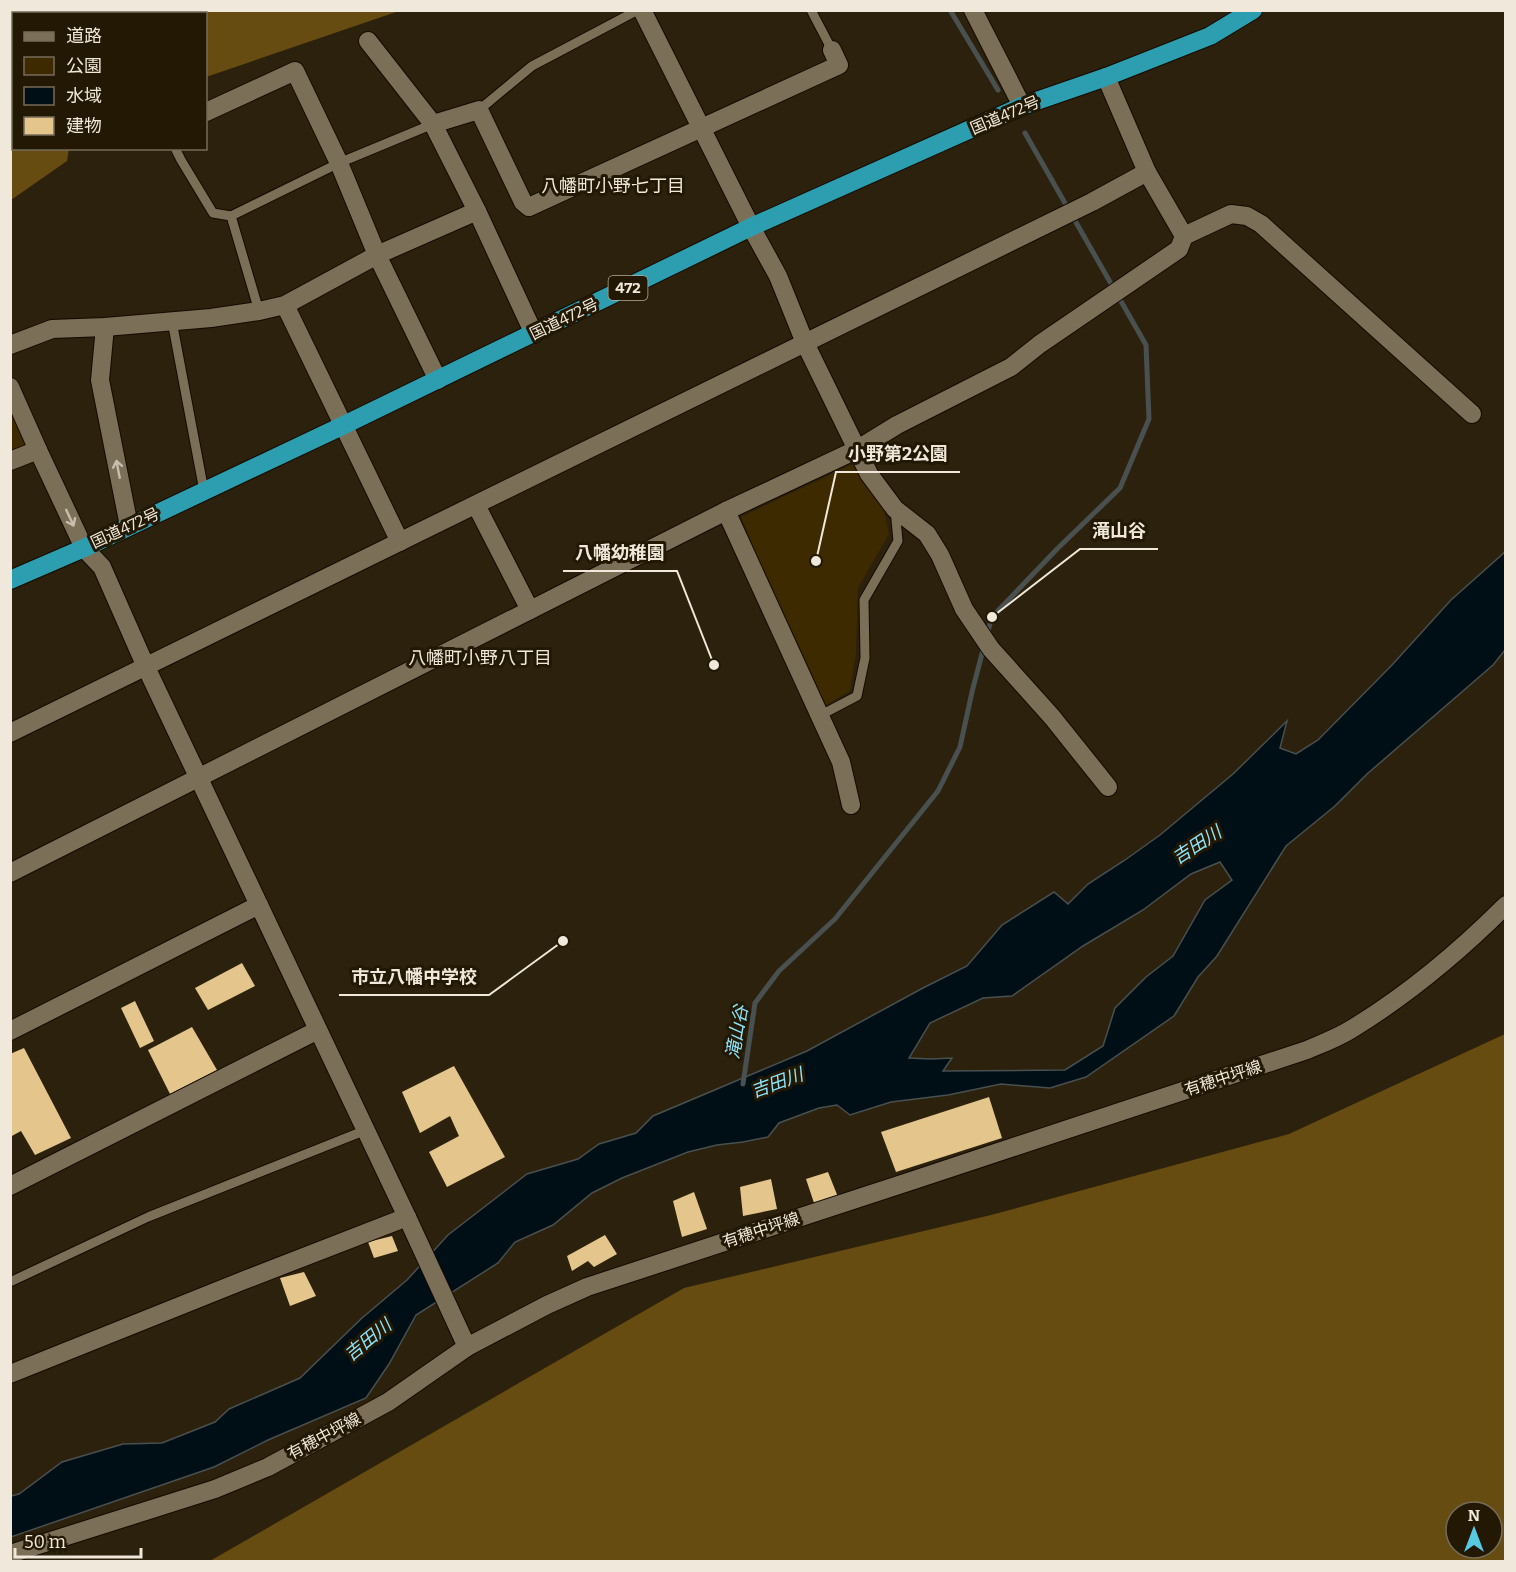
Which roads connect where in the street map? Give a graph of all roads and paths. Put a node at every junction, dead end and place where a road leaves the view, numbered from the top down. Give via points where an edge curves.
1 (640, 10) edge
2 (811, 10) edge
3 (972, 10) edge
4 (1253, 10) edge
5 (368, 41) dead end
6 (832, 50) joint
7 (1106, 77) junction
8 (1023, 106) junction
9 (479, 110) junction
10 (207, 112) edge
11 (433, 124) junction
12 (702, 129) junction
13 (176, 150) edge
14 (339, 163) junction
15 (1147, 172) junction
16 (477, 211) junction
17 (231, 216) junction
18 (751, 227) junction
19 (1184, 236) junction
20 (377, 255) junction
21 (285, 305) junction
22 (259, 311) junction
23 (172, 321) junction
24 (105, 327) junction
25 (534, 334) junction
26 (805, 343) junction
27 (10, 345) edge
28 (438, 380) junction
29 (10, 387) edge
30 (1472, 414) dead end
31 (342, 426) junction
32 (858, 449) junction
33 (38, 450) junction
34 (10, 460) edge
35 (204, 491) junction
36 (476, 505) junction
37 (895, 509) junction
38 (726, 511) junction
39 (129, 526) junction
40 (400, 542) junction
41 (84, 548) junction
42 (10, 580) edge
43 (530, 610) junction
44 (146, 667) junction
45 (819, 716) junction
46 (10, 733) edge
47 (198, 778) junction
48 (1108, 787) dead end
49 (851, 805) dead end
50 (10, 873) edge
51 (259, 905) junction
52 (1506, 905) edge
53 (318, 1030) junction
54 (10, 1031) edge
55 (366, 1130) junction
56 (10, 1186) edge
57 (407, 1218) junction
58 (10, 1282) edge
59 (464, 1341) junction
60 (10, 1374) edge
61 (10, 1554) edge

1 - 9 lane via 532,66
1 - 12 street
2 - 6 lane
3 - 8 street
4 - 7 highway, 国道472号 / 472 via 1210,36
5 - 11 street
6 - 12 street via 839,65
7 - 8 highway, 国道472号 / 472
7 - 15 street
8 - 18 highway, 国道472号 / 472
9 - 11 street
9 - 12 street via 523,202 530,207
10 - 14 street via 295,71
11 - 14 lane
11 - 16 street
12 - 18 street
13 - 17 lane via 213,213
14 - 17 lane
14 - 20 street
15 - 19 street
15 - 26 street
16 - 20 street
16 - 25 street
17 - 22 lane
18 - 25 highway, 国道472号 / 472
18 - 26 street via 778,276
19 - 30 street via 1231,214 1247,216 1261,224
19 - 32 street via 1179,249 1011,367
20 - 21 street
20 - 28 street
21 - 22 street
21 - 31 street
22 - 23 street
23 - 24 street
23 - 35 lane
24 - 27 street via 52,329
39 -> 24 street via 100,380
25 - 28 highway, 国道472号 / 472
26 - 32 street
26 - 36 street
28 - 31 highway, 国道472号 / 472
29 - 33 street
31 - 35 highway, 国道472号 / 472
31 - 40 street
32 - 37 street via 869,474
32 - 38 street
33 - 34 street
33 -> 41 street
35 - 39 highway, 国道472号 / 472
36 - 40 street
36 - 43 street
37 - 45 lane via 898,542 864,600 865,658 857,696
37 - 48 street via 927,534 964,609 991,649
38 - 43 street
38 - 45 street
39 - 41 highway, 国道472号 / 472
40 - 44 street
41 - 42 highway, 国道472号 / 472
41 - 44 street via 102,567
43 - 47 street
44 - 46 street
44 - 47 street
45 - 49 street via 841,762
47 - 50 street
47 - 51 street
51 - 53 street
51 - 54 street
52 - 59 street, 有穂中坪線 via 1471,940 1404,993 1348,1031 1307,1050 587,1287
53 - 55 street
53 - 56 street
55 - 57 street
55 - 58 lane via 147,1217
57 - 59 street
57 - 60 street
59 - 61 street, 有穂中坪線 via 388,1402 268,1467 215,1489

